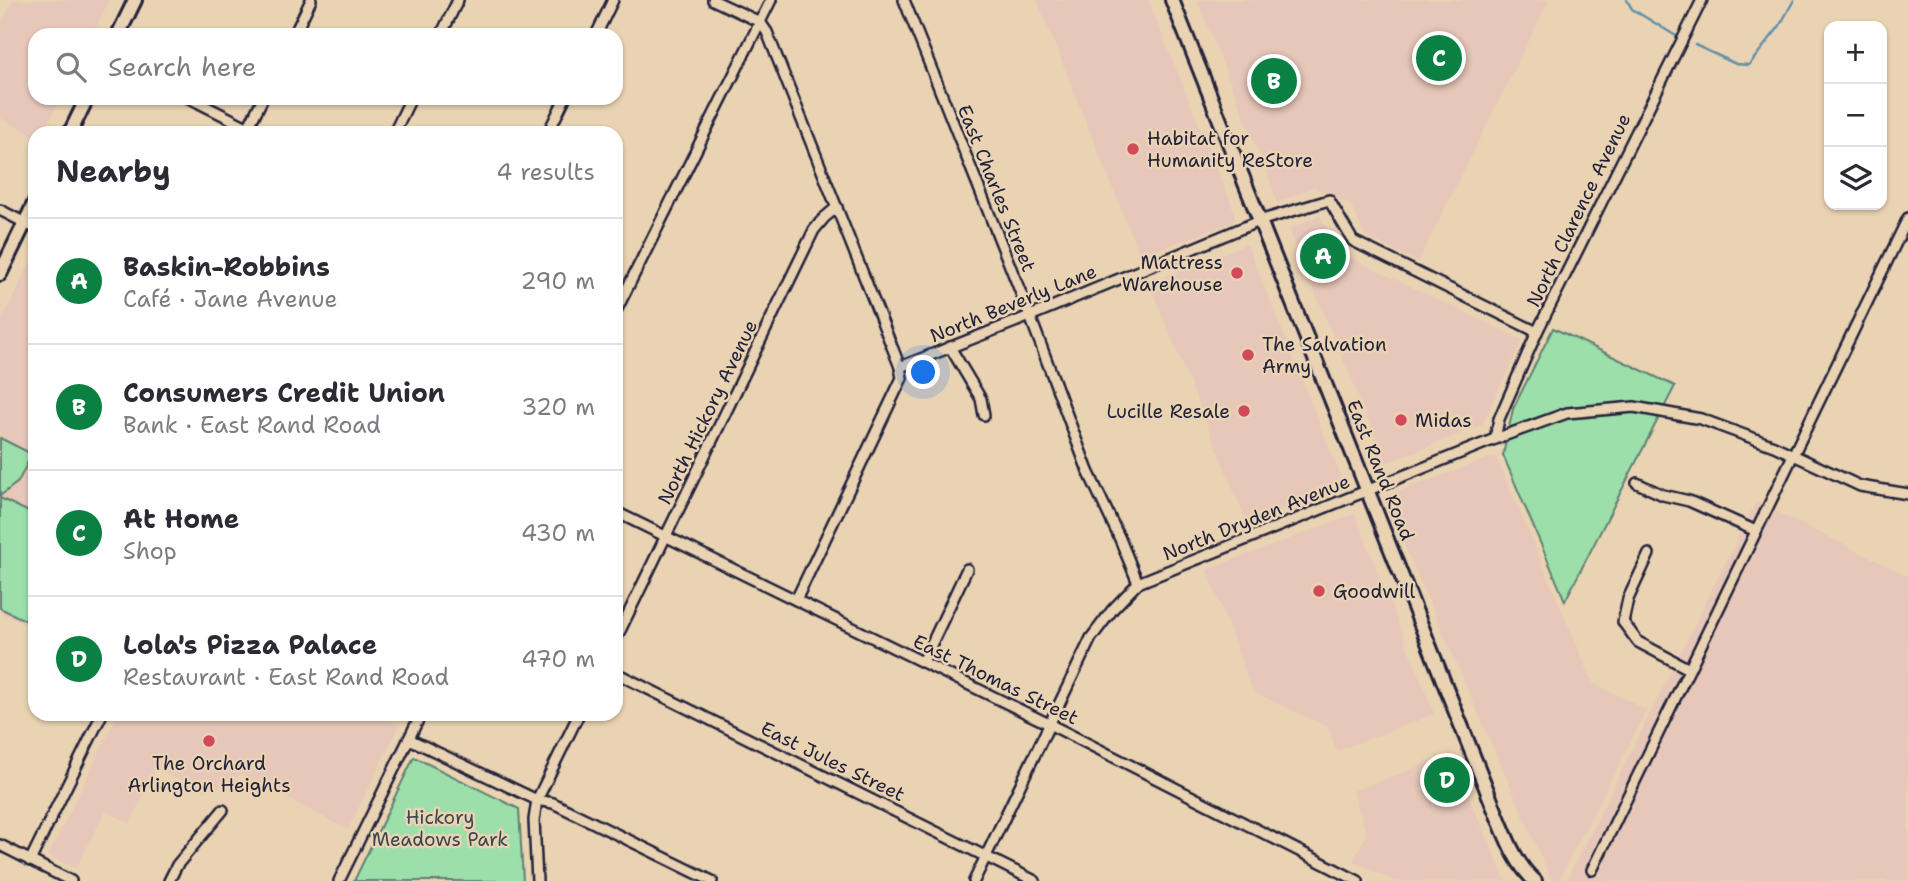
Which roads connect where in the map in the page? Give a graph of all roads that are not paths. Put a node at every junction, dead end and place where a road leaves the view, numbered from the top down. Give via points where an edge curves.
1 (135, 0) edge
2 (311, 0) edge
3 (458, 0) edge
4 (613, 0) edge
5 (713, 0) edge
6 (771, 0) edge
7 (904, 0) edge
8 (1172, 0) edge
9 (1702, 0) edge
10 (760, 22) junction
11 (121, 28) edge
12 (297, 28) edge
13 (444, 28) edge
14 (599, 28) edge
15 (84, 105) edge
16 (204, 105) edge
17 (260, 105) edge
18 (408, 105) edge
19 (562, 105) edge
20 (73, 126) edge
21 (244, 126) edge
22 (249, 126) edge
23 (397, 126) edge
24 (551, 126) edge
25 (837, 207) junction
26 (0, 210) edge
27 (1908, 218) edge
28 (1259, 222) junction
29 (28, 224) edge
30 (28, 228) edge
31 (0, 274) edge
32 (623, 296) edge
33 (1030, 316) junction
34 (1537, 331) junction
35 (950, 347) junction
36 (900, 367) junction
37 (984, 415) dead end
38 (1495, 439) junction
39 (1792, 455) junction
40 (1637, 483) dead end
41 (1369, 491) junction
42 (1908, 494) edge
43 (623, 516) edge
44 (1756, 531) junction
45 (666, 537) junction
46 (1648, 554) dead end
47 (967, 569) dead end
48 (1138, 583) junction
49 (796, 600) junction
50 (623, 625) edge
51 (923, 662) junction
52 (1689, 668) junction
53 (623, 676) edge
54 (99, 721) edge
55 (418, 721) edge
56 (576, 721) edge
57 (1049, 724) junction
58 (409, 739) junction
59 (537, 800) junction
60 (223, 810) dead end
61 (0, 845) edge
62 (986, 857) junction
63 (30, 860) junction
64 (1592, 870) dead end
65 (1529, 879) edge
66 (71, 881) edge
67 (169, 881) edge
68 (340, 881) edge
69 (537, 881) edge
70 (712, 881) edge
71 (974, 881) edge
72 (1035, 881) edge
73 (1358, 881) edge

1 - 11 main road
2 - 12 street
3 - 13 street
4 - 14 street
5 - 10 street
6 - 10 street
7 - 33 street, East Charles Street
8 - 28 main road, East Rand Road
9 - 34 street, North Clarence Avenue
10 - 25 street
10 - 32 street
15 - 20 main road
16 - 21 street
17 - 22 street
18 - 23 street
19 - 24 street
25 - 36 street
25 - 45 street, North Hickory Avenue via 814,230
26 - 29 street
27 - 39 street
28 - 33 street, North Beverly Lane
28 - 34 street, North Beverly Lane via 1329,200 1353,241
28 - 41 main road, East Rand Road
30 - 31 main road
33 - 35 street, North Beverly Lane
33 - 48 street, East Charles Street via 1088,471
34 - 38 street, North Clarence Avenue via 1499,419
35 - 36 street, North Beverly Lane
35 - 37 street via 981,399
36 - 49 street via 902,378
38 - 39 street, North Dryden Avenue via 1567,413 1634,407 1701,419
38 - 41 street, North Dryden Avenue
39 - 42 street, North Dryden Avenue via 1860,486
39 - 44 street
40 - 44 street
41 - 48 street, North Dryden Avenue
41 - 65 main road, East Rand Road via 1494,808
43 - 45 street, East Thomas Street
44 - 52 street
45 - 49 street, East Thomas Street
45 - 50 street, North Hickory Avenue
46 - 52 street via 1623,622 1638,642
47 - 51 street
48 - 57 street, North Dryden Avenue via 1091,638
49 - 51 street, East Thomas Street
51 - 57 street, East Thomas Street
52 - 64 street
53 - 62 street, East Jules Street
54 - 63 street
55 - 58 street
56 - 59 street
57 - 62 street, North Dryden Avenue
57 - 73 street, East Thomas Street
58 - 59 street
58 - 68 street
59 - 69 street
59 - 70 street via 553,803
60 - 67 street
61 - 63 street
62 - 71 street, North Dryden Avenue
62 - 72 street, East Jules Street
63 - 66 street

